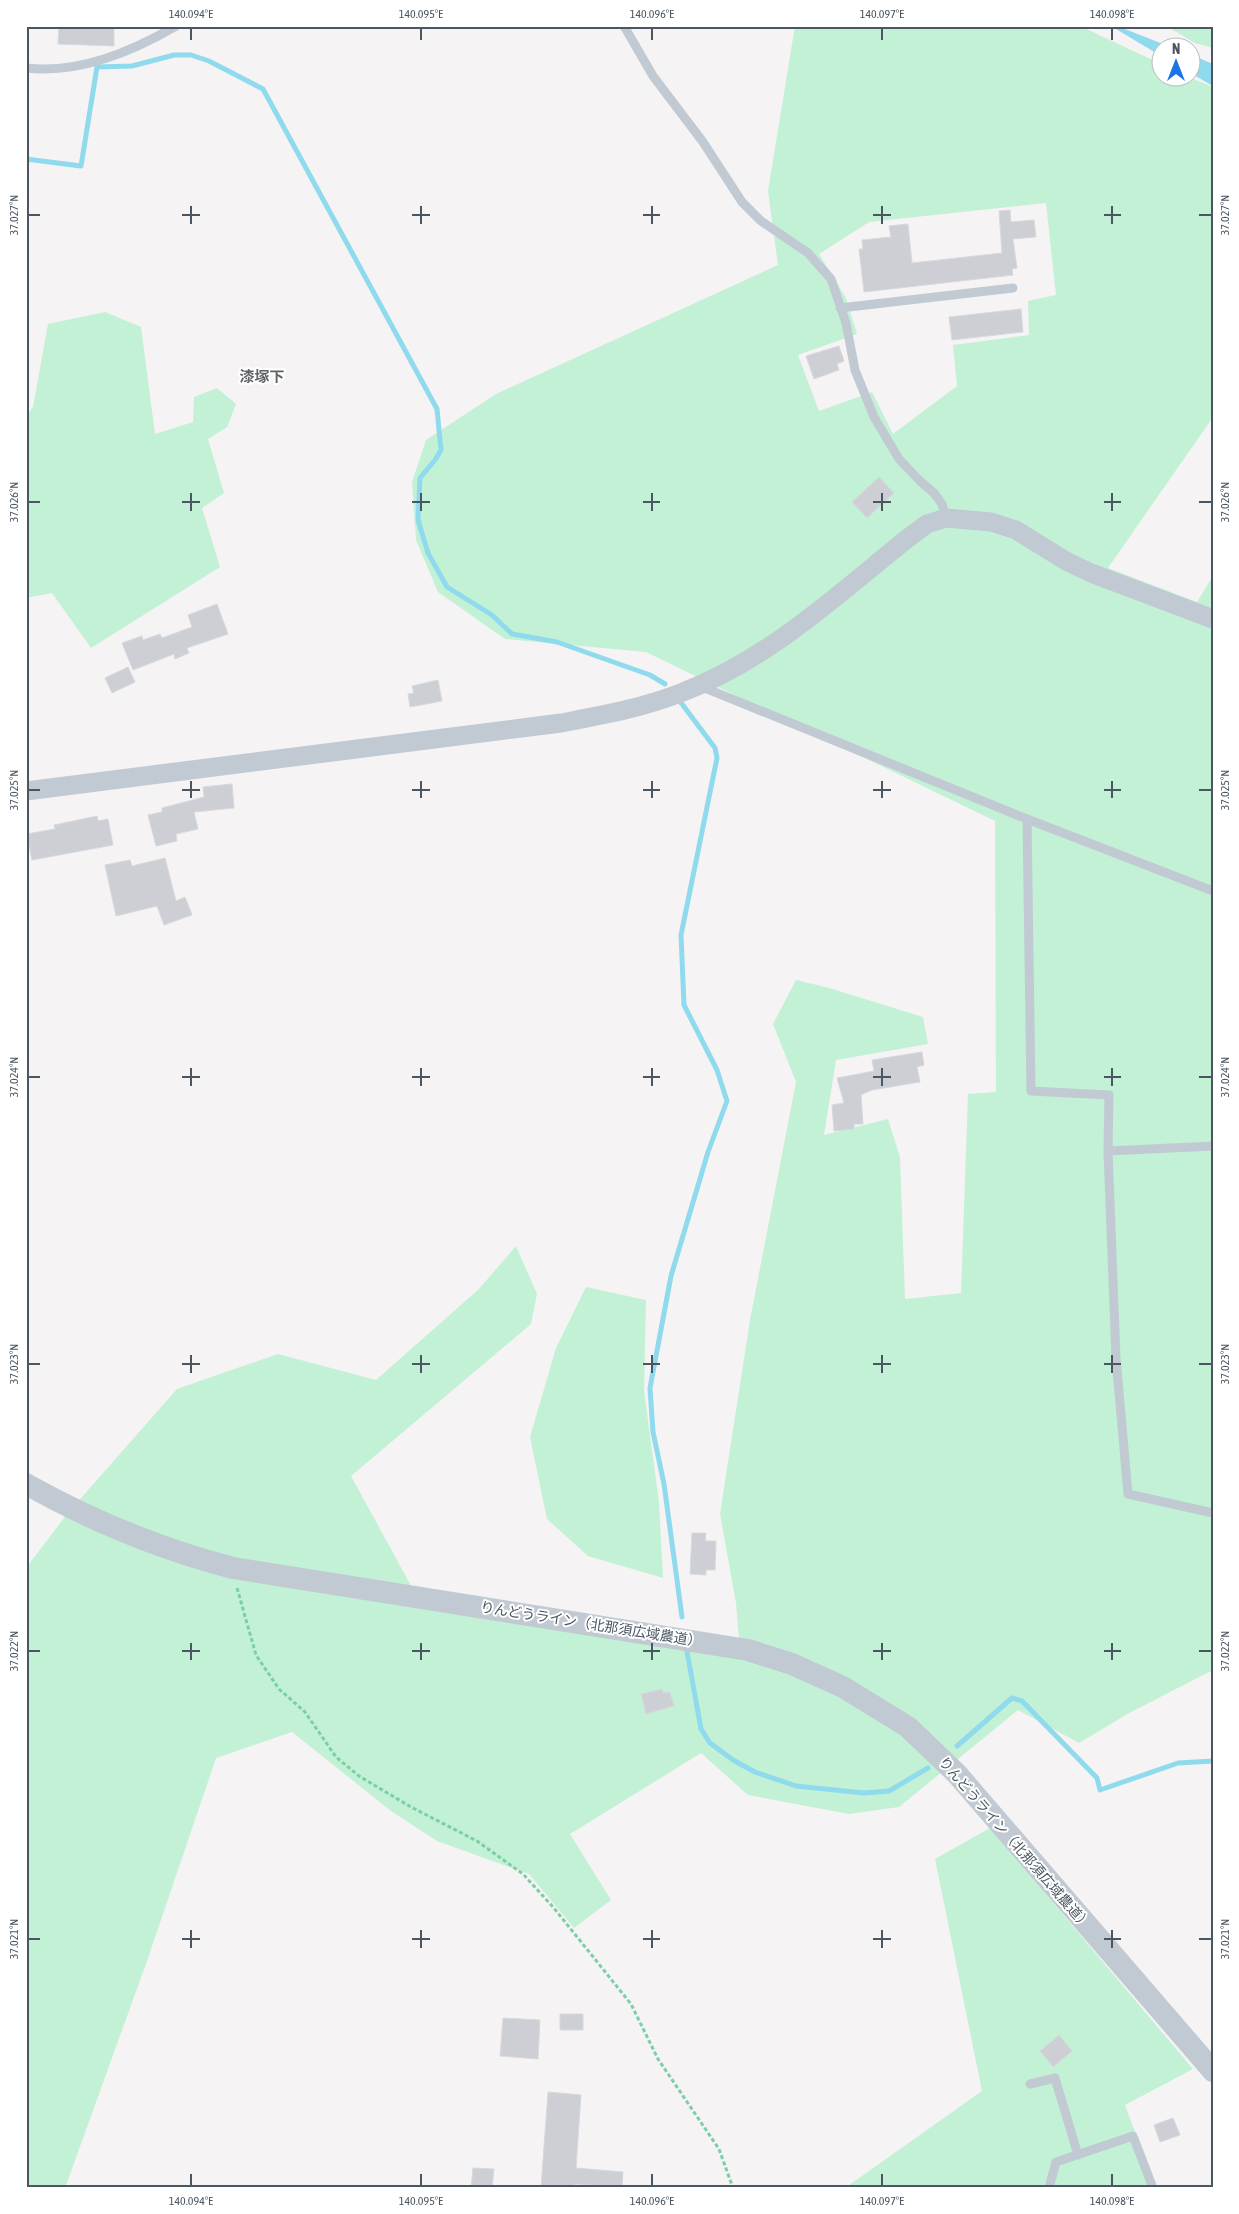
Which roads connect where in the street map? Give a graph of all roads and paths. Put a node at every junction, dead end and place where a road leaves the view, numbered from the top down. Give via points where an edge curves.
1 (176, 26) edge
2 (624, 26) edge
3 (26, 68) edge
4 (1014, 288) dead end
5 (840, 308) junction
6 (946, 518) junction
7 (1213, 619) edge
8 (698, 685) junction
9 (26, 791) edge
10 (1027, 819) junction
11 (1213, 891) edge
12 (1213, 1146) edge
13 (1108, 1151) junction
14 (26, 1484) edge
15 (1213, 1513) edge
16 (233, 1568) junction
17 (1213, 2071) edge
18 (1030, 2084) dead end
19 (1078, 2154) junction
20 (733, 2188) edge
21 (1049, 2188) edge
22 (1152, 2188) edge

1 - 3 lane via 126,52 92,62 44,70
2 - 5 lane via 653,76 703,142 742,202 761,221 808,253 822,268 831,279
4 - 5 lane
5 - 6 lane via 855,370 874,417 899,459 942,504
6 - 7 street via 991,522 1016,530 1091,573
6 - 8 street via 927,524 908,538 775,644
8 - 9 street via 648,704 561,723
8 - 10 lane
10 - 11 lane
10 - 13 lane via 1031,1091 1109,1095
12 - 13 lane
13 - 15 lane via 1116,1358 1128,1494
14 - 16 street, りんどうライン（北那須広域農道） via 118,1530
16 - 17 street, りんどうライン（北那須広域農道） via 748,1650 792,1664 843,1687 908,1727 957,1774
16 - 20 path via 256,1655 279,1689 305,1712 336,1757 358,1776 477,1841 523,1874 554,1908 631,2004 658,2060 719,2149
18 - 19 lane via 1055,2078
19 - 21 lane via 1056,2162
19 - 22 lane via 1133,2136

